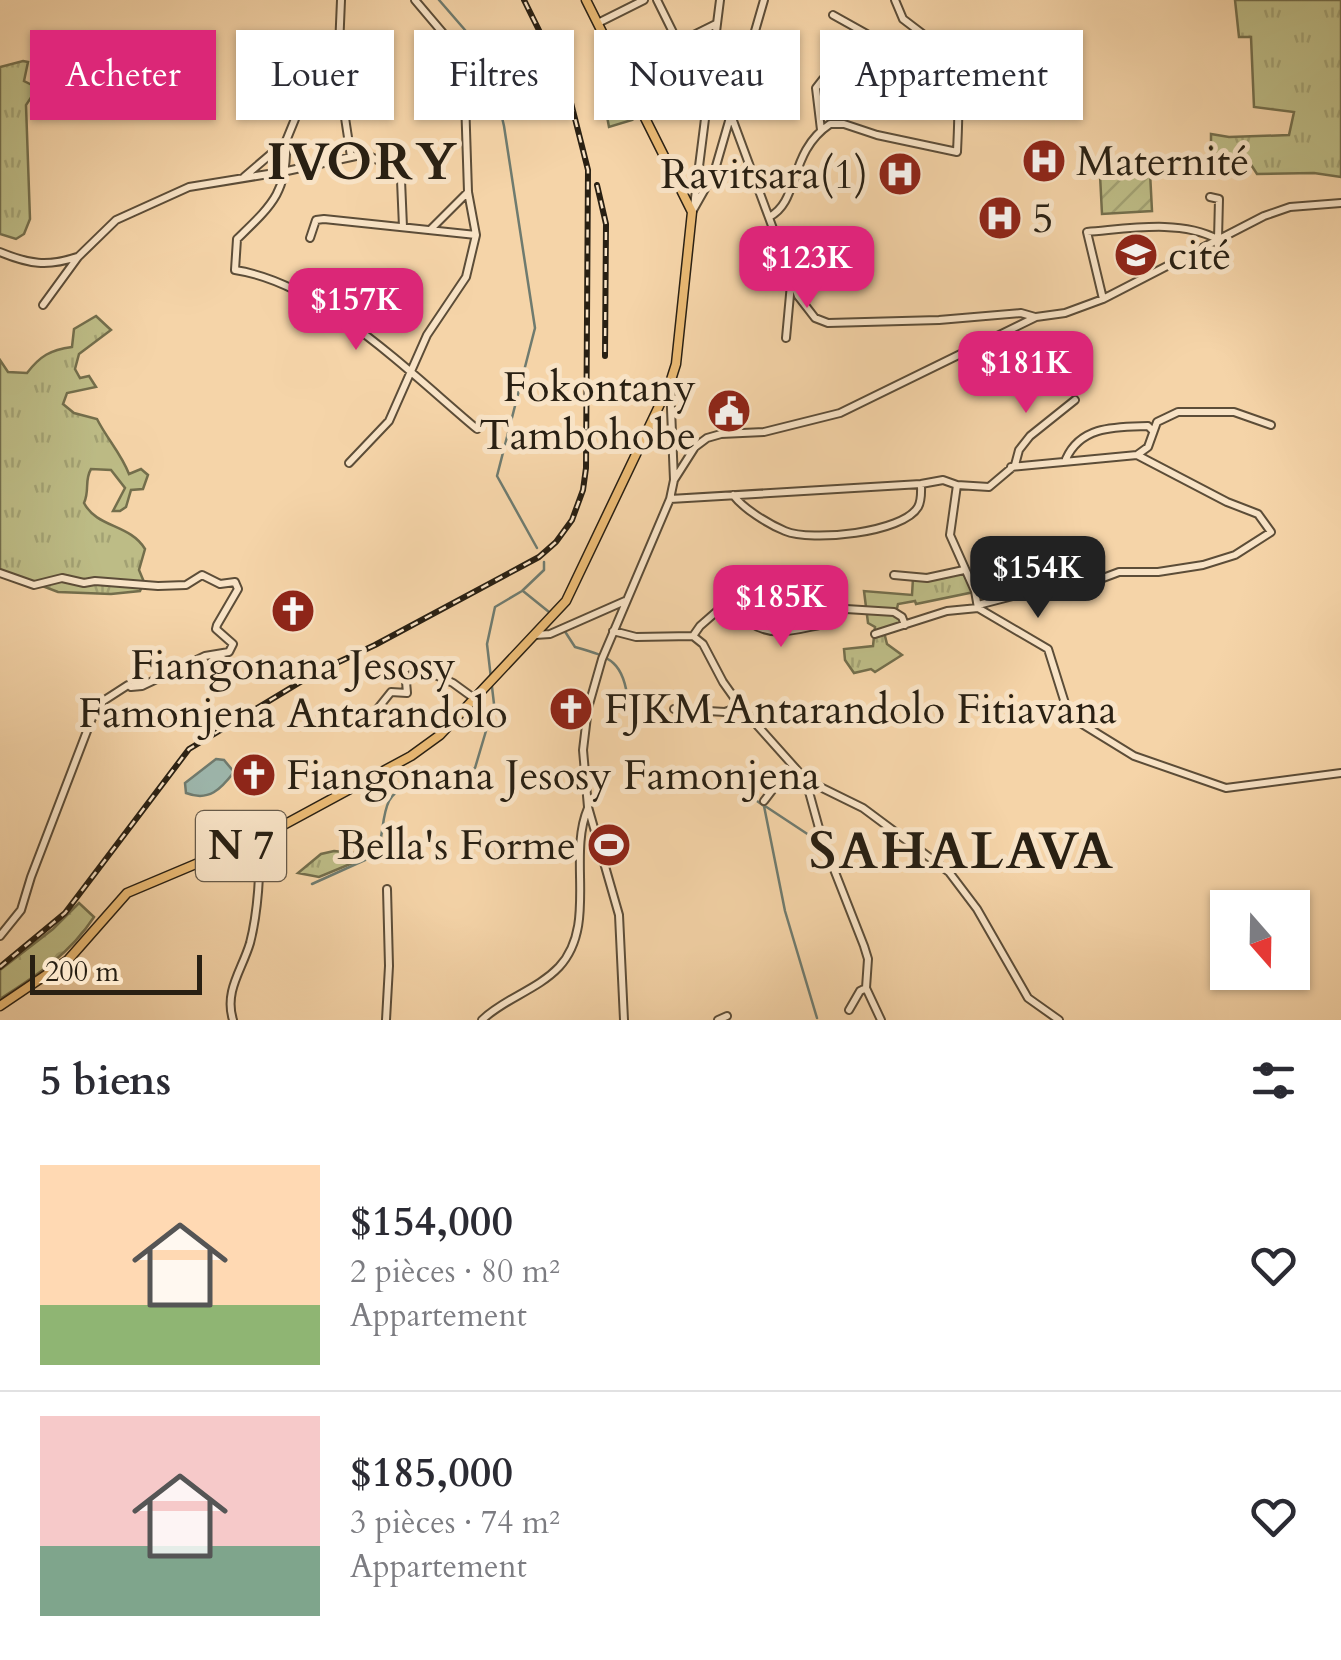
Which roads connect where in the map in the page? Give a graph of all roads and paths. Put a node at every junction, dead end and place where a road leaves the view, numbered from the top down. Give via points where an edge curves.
1 (341, 0) edge
2 (416, 0) edge
3 (644, 0) edge
4 (657, 0) edge
5 (720, 0) edge
6 (764, 0) edge
7 (895, 0) edge
8 (589, 1) edge
9 (833, 16) dead end
10 (717, 23) junction
11 (598, 24) junction
12 (340, 30) edge
13 (601, 30) edge
14 (672, 30) edge
15 (703, 30) edge
16 (716, 30) edge
17 (756, 30) edge
18 (856, 30) edge
19 (914, 30) edge
20 (820, 82) edge
21 (295, 120) edge
22 (345, 120) edge
23 (646, 120) edge
24 (705, 120) edge
25 (731, 120) edge
26 (733, 120) edge
27 (957, 120) edge
28 (821, 130) junction
29 (286, 140) junction
30 (351, 157) junction
31 (287, 171) junction
32 (241, 179) junction
33 (468, 192) junction
34 (1210, 197) dead end
35 (1341, 203) edge
36 (692, 212) junction
37 (769, 217) junction
38 (403, 227) junction
39 (431, 230) junction
40 (476, 236) junction
41 (310, 238) dead end
42 (1218, 240) junction
43 (0, 252) edge
44 (78, 257) junction
45 (792, 280) junction
46 (1103, 298) junction
47 (43, 305) dead end
48 (1036, 317) junction
49 (786, 338) dead end
50 (410, 373) junction
51 (670, 384) junction
52 (1075, 400) dead end
53 (1271, 425) dead end
54 (477, 429) dead end
55 (1152, 430) junction
56 (1137, 455) junction
57 (1066, 460) junction
58 (349, 463) dead end
59 (1011, 468) junction
60 (674, 480) junction
61 (921, 484) junction
62 (956, 485) junction
63 (733, 494) junction
64 (670, 498) junction
65 (964, 570) junction
66 (0, 574) edge
67 (894, 576) dead end
68 (626, 600) junction
69 (978, 607) junction
70 (905, 625) junction
71 (614, 632) junction
72 (875, 634) dead end
73 (535, 635) junction
74 (693, 636) junction
75 (475, 699) junction
76 (740, 704) junction
77 (674, 708) dead end
78 (375, 712) dead end
79 (1341, 773) edge
80 (803, 777) junction
81 (764, 801) dead end
82 (588, 807) junction
83 (255, 839) junction
84 (386, 889) dead end
85 (0, 936) edge
86 (866, 988) junction
87 (0, 1006) edge
88 (848, 1010) dead end
89 (727, 1016) dead end
90 (233, 1020) edge
91 (386, 1020) edge
92 (482, 1020) edge
93 (624, 1020) edge
94 (718, 1020) edge
95 (880, 1020) edge
96 (1059, 1020) edge

1 - 12 street
2 - 33 street via 464,68
3 - 11 street
4 - 14 street
5 - 10 street
6 - 17 street
7 - 19 street
8 - 11 main road
9 - 18 street
10 - 15 street
10 - 16 street
11 - 13 main road
20 - 28 street
21 - 29 street
22 - 30 street
23 - 36 main road
24 - 36 street
25 - 36 street
26 - 37 street
27 - 28 street via 958,152 844,124
28 - 37 street via 804,148 783,209
29 - 31 street
29 - 32 street
30 - 31 street
30 - 38 street via 365,154 394,168 401,180
31 - 32 street
31 - 50 street via 274,203 238,239 235,270 266,276 319,305
32 - 44 street via 189,187 116,220
33 - 39 street
33 - 40 street
34 - 42 street via 1219,199
35 - 42 street via 1290,207
36 - 51 main road, N 7
37 - 45 street
38 - 39 street
38 - 41 street via 324,219 316,220
39 - 40 street
40 - 50 street via 466,277
42 - 46 street
42 - 46 street via 1176,229 1087,232
43 - 44 street via 41,265
44 - 47 street
45 - 48 street via 804,308 828,323
45 - 49 street
46 - 48 street via 1066,314
48 - 60 street via 840,413 707,438
50 - 54 street
50 - 58 street via 389,420
51 - 60 street
51 - 73 main road, N 7 via 566,601
52 - 59 street via 1030,436
53 - 55 street via 1238,412 1178,412
55 - 56 street via 1148,447
55 - 57 street via 1108,426 1071,448
56 - 57 street
56 - 69 street via 1258,514 1271,532 1204,565 1119,572
57 - 59 street
59 - 62 street via 990,487
60 - 64 street
61 - 62 street
61 - 63 street
61 - 63 street via 921,503 900,522 833,534 786,532
62 - 65 street via 950,535
63 - 64 street
64 - 68 street
65 - 67 street
65 - 69 street
66 - 85 street via 34,585 62,578 158,586 186,585 202,575 220,584 235,582 238,589 216,625 234,644 229,652 205,656 142,686 128,685 97,705 24,902
68 - 71 street
68 - 73 street
69 - 70 street
69 - 79 street via 1048,649 1070,716 1134,756 1226,788
70 - 72 street
70 - 74 street via 894,612 830,608 830,622 769,631 750,622 732,598
71 - 74 street
71 - 82 street via 588,708
73 - 75 main road, N 7
74 - 76 street
75 - 78 street via 412,664 405,670 407,693 391,692
75 - 83 main road, N 7 via 411,756
76 - 77 street via 725,712
76 - 80 street
80 - 81 street via 783,776
80 - 86 street via 868,960
80 - 96 street via 863,808 949,872 1028,998
82 - 92 street via 570,952 544,980
82 - 93 street via 619,915
83 - 87 main road, N 7 via 128,893 68,960
83 - 90 street via 251,940 230,994
84 - 91 street
86 - 88 street
86 - 95 street
89 - 94 street

